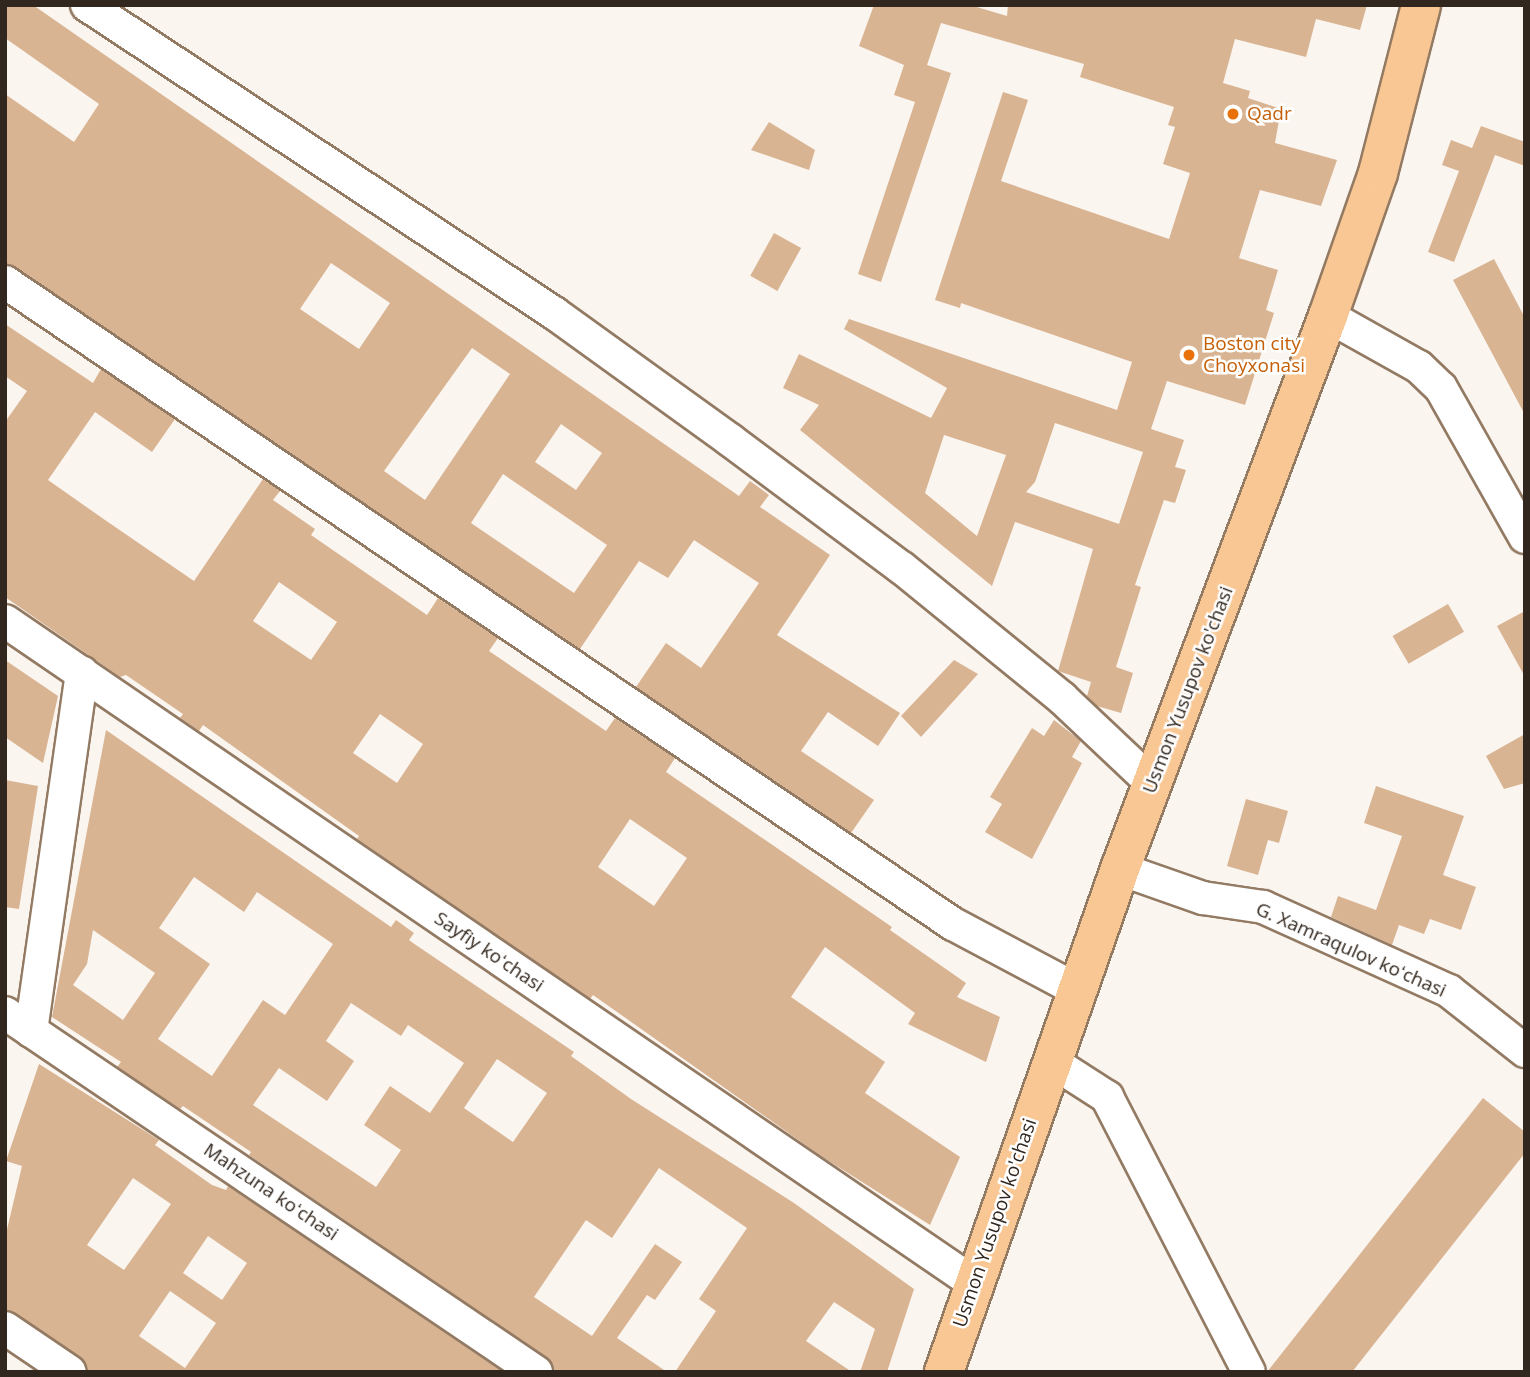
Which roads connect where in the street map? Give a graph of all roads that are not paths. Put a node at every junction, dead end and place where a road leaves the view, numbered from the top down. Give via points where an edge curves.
1 (87, 5) edge
2 (1421, 5) edge
3 (5, 282) edge
4 (1328, 316) junction
5 (1525, 537) edge
6 (5, 621) edge
7 (82, 673) junction
8 (1153, 783) junction
9 (1120, 869) junction
10 (1076, 990) junction
11 (5, 1013) edge
12 (31, 1031) junction
13 (1525, 1051) edge
14 (1051, 1061) junction
15 (974, 1283) junction
16 (5, 1328) edge
17 (70, 1372) edge
18 (536, 1372) edge
19 (944, 1372) edge
20 (1249, 1372) edge

1 - 8 street via 555,313 730,440 988,637
2 - 4 main road, Usmon Yusupov ko'chasi via 1378,173
3 - 10 street via 953,923
4 - 5 street via 1419,367 1441,388
4 - 8 main road, Usmon Yusupov ko'chasi
6 - 7 street, Sayfiy koʻchasi
7 - 12 street
7 - 15 street, Sayfiy koʻchasi
8 - 9 main road, Usmon Yusupov ko'chasi
9 - 10 main road, Usmon Yusupov ko'chasi
9 - 13 street, G. Xamraqulov koʻchasi via 1203,898 1263,907 1448,991
10 - 14 main road, Usmon Yusupov ko'chasi
11 - 12 street, Mahzuna koʻchasi
12 - 18 street, Mahzuna koʻchasi
14 - 15 main road, Usmon Yusupov ko'chasi
14 - 20 street via 1107,1097
15 - 19 main road, Usmon Yusupov ko'chasi
16 - 17 street

